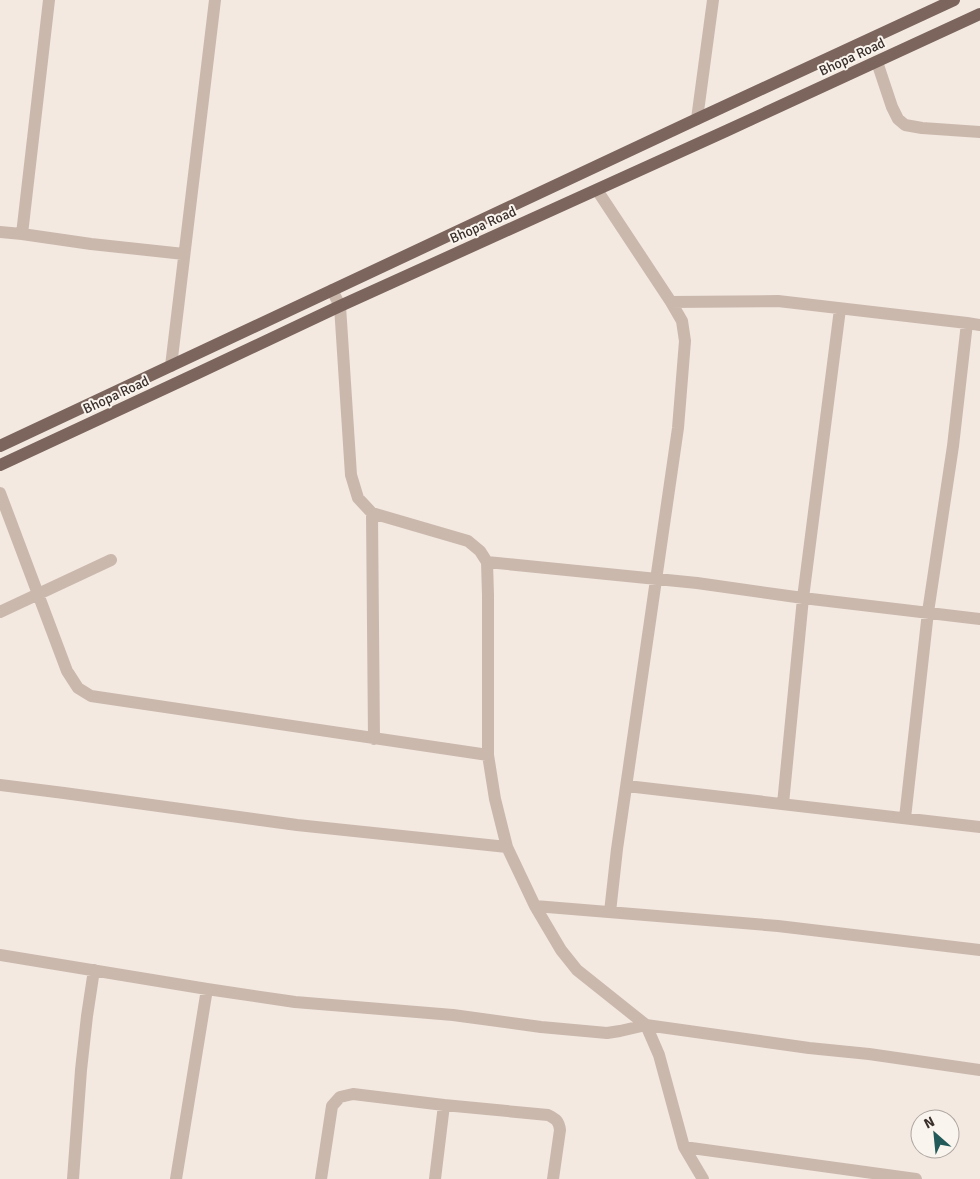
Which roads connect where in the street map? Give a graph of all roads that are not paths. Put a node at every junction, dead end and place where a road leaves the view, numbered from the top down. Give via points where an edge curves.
1 (49, 0) edge
2 (215, 0) edge
3 (713, 0) edge
4 (954, 0) edge
5 (980, 14) edge
6 (877, 62) junction
7 (697, 119) junction
8 (980, 132) edge
9 (597, 190) junction
10 (0, 232) edge
11 (22, 234) junction
12 (184, 254) junction
13 (332, 290) junction
14 (671, 302) junction
15 (340, 306) junction
16 (840, 308) junction
17 (974, 324) edge
18 (171, 366) junction
19 (0, 446) edge
20 (0, 464) edge
21 (0, 493) edge
22 (372, 514) junction
23 (111, 560) dead end
24 (487, 562) junction
25 (656, 580) junction
26 (37, 593) junction
27 (803, 598) junction
28 (0, 612) edge
29 (928, 612) junction
30 (980, 619) edge
31 (374, 739) junction
32 (488, 756) junction
33 (0, 785) edge
34 (626, 786) junction
35 (784, 804) junction
36 (905, 818) junction
37 (980, 827) edge
38 (507, 847) junction
39 (535, 906) junction
40 (610, 912) junction
41 (980, 950) edge
42 (0, 955) edge
43 (94, 970) junction
44 (207, 989) junction
45 (646, 1025) junction
46 (980, 1070) edge
47 (444, 1105) junction
48 (684, 1147) junction
49 (74, 1179) edge
50 (176, 1179) edge
51 (321, 1179) edge
52 (435, 1179) edge
53 (553, 1179) edge
54 (702, 1179) edge
55 (916, 1179) edge

1 - 11 street
2 - 12 street
3 - 7 street
4 - 7 main road, Bhopa Road
5 - 6 main road, Bhopa Road
6 - 8 street via 892,107 905,125
6 - 9 main road, Bhopa Road
7 - 13 main road, Bhopa Road
9 - 14 street
9 - 15 main road, Bhopa Road
10 - 11 street
11 - 12 street
12 - 18 street
13 - 15 street
13 - 18 main road, Bhopa Road
14 - 16 street via 778,301
14 - 25 street via 682,321 685,341 678,428
15 - 20 main road, Bhopa Road
15 - 22 street via 350,475 358,498
16 - 17 street
16 - 27 street
17 - 29 street
18 - 19 main road, Bhopa Road
21 - 26 street
22 - 24 street via 468,541
22 - 31 street
23 - 26 street
24 - 25 street
24 - 32 street
25 - 27 street
25 - 34 street
26 - 28 street
26 - 31 street via 67,671 78,688 91,696
27 - 29 street
27 - 35 street
29 - 30 street
29 - 36 street
31 - 32 street
32 - 38 street
33 - 38 street via 297,824
34 - 35 street
34 - 40 street
35 - 36 street
36 - 37 street
38 - 39 street
39 - 40 street
39 - 45 street via 577,970
40 - 41 street via 778,926
42 - 43 street
43 - 44 street
43 - 49 street via 81,1070
44 - 45 street via 295,1002 453,1015 589,1032 620,1032
44 - 50 street
45 - 46 street
45 - 48 street via 659,1055
47 - 51 street via 353,1094 340,1097 332,1106
47 - 52 street
47 - 53 street via 548,1115 556,1119 560,1130
48 - 54 street
48 - 55 street

